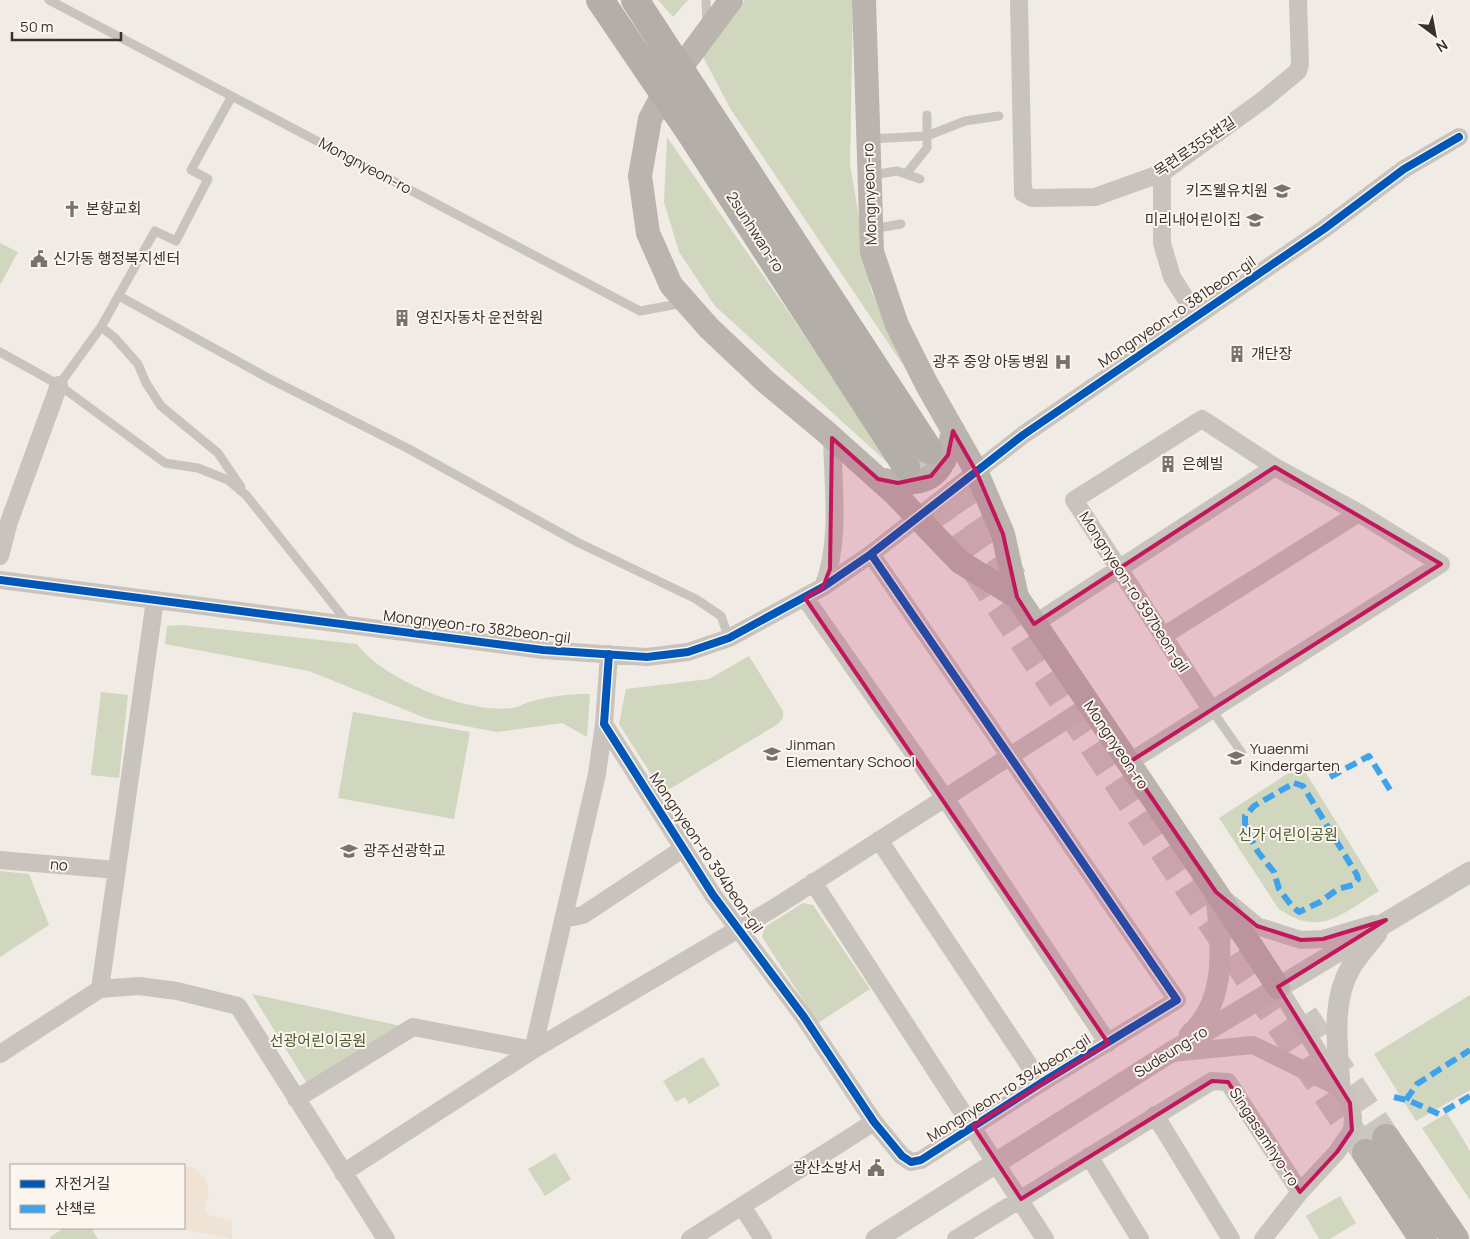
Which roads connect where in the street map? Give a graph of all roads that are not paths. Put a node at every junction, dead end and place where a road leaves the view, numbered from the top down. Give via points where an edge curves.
1 (49, 0) edge
2 (600, 0) edge
3 (635, 0) edge
4 (706, 0) edge
5 (731, 0) edge
6 (864, 0) edge
7 (1019, 0) edge
8 (1298, 0) edge
9 (708, 31) junction
10 (232, 96) junction
11 (927, 115) dead end
12 (998, 116) dead end
13 (927, 136) junction
14 (1459, 137) dead end
15 (868, 139) junction
16 (1162, 173) junction
17 (906, 174) junction
18 (870, 175) junction
19 (920, 179) dead end
20 (901, 224) dead end
21 (872, 230) junction
22 (119, 296) junction
23 (686, 302) junction
24 (1196, 315) junction
25 (101, 327) junction
26 (0, 352) edge
27 (59, 385) junction
28 (953, 431) junction
29 (832, 438) junction
30 (928, 450) tunnel mouth
31 (906, 466) tunnel mouth
32 (1275, 467) junction
33 (976, 471) junction
34 (878, 479) junction
35 (246, 495) junction
36 (1359, 513) junction
37 (917, 519) junction
38 (871, 554) junction
39 (0, 556) edge
40 (1117, 568) junction
41 (0, 580) edge
42 (822, 587) junction
43 (805, 598) junction
44 (1017, 598) junction
45 (155, 600) junction
46 (1034, 624) junction
47 (350, 625) junction
48 (1163, 636) junction
49 (729, 638) junction
50 (609, 654) junction
51 (1088, 706) junction
52 (1211, 709) junction
53 (604, 724) junction
54 (1242, 753) dead end
55 (1008, 756) junction
56 (1128, 763) junction
57 (945, 798) junction
58 (879, 840) junction
59 (684, 848) junction
60 (0, 860) edge
61 (117, 870) junction
62 (1470, 872) edge
63 (813, 882) junction
64 (1216, 892) junction
65 (563, 918) junction
66 (1386, 920) junction
67 (738, 928) junction
68 (1278, 987) junction
69 (100, 989) junction
70 (1108, 1043) junction
71 (533, 1050) junction
72 (0, 1054) edge
73 (1168, 1054) junction
74 (1041, 1083) junction
75 (1340, 1088) junction
76 (296, 1099) junction
77 (1155, 1115) junction
78 (874, 1122) junction
79 (973, 1126) junction
80 (1089, 1156) junction
81 (996, 1162) junction
82 (343, 1173) junction
83 (1300, 1192) junction
84 (1021, 1199) junction
85 (742, 1206) junction
86 (386, 1239) edge
87 (690, 1239) edge
88 (763, 1239) edge
89 (876, 1239) edge
90 (956, 1239) edge
91 (1045, 1239) edge
92 (1140, 1239) edge
93 (1231, 1239) edge
94 (1263, 1239) edge
95 (1423, 1239) edge
96 (1455, 1239) edge

1 - 10 lane, Mongnyeon-ro
2 - 31 highway, 2sunhwan-ro
3 - 30 highway, 2sunhwan-ro
4 - 9 lane
5 - 9 main road, Mongnyeon-ro
6 - 15 main road, Mongnyeon-ro
7 - 16 street, 목련로355번길 via 1023,193 1032,198 1095,197
8 - 16 street, 목련로355번길 via 1298,71
9 - 23 main road, Mongnyeon-ro via 670,82 650,119 640,176 648,233 671,285
10 - 22 lane via 191,170 208,179 176,242 155,232
10 - 23 lane, Mongnyeon-ro via 640,311
11 - 13 lane
12 - 13 lane via 965,121
13 - 15 lane
13 - 17 lane via 927,148
14 - 24 street, Mongnyeon-ro 381beon-gil via 1404,169 1324,229
15 - 18 main road, Mongnyeon-ro
16 - 24 street, Mongnyeon-ro 381beon-gil via 1162,243 1172,277
17 - 18 lane via 897,171
17 - 19 lane
18 - 21 main road, Mongnyeon-ro
20 - 21 lane
21 - 28 main road, Mongnyeon-ro via 872,252 897,325
22 - 25 lane
22 - 49 lane via 578,542 696,599 721,616
23 - 29 main road, Mongnyeon-ro via 766,382
24 - 33 street, Mongnyeon-ro 381beon-gil
25 - 27 lane
25 - 35 lane via 114,336 138,364 161,406 218,453
26 - 27 lane
27 - 35 lane via 165,463 198,468 228,480
27 - 39 street via 9,522
28 - 33 main road, Mongnyeon-ro
28 - 34 main road via 948,455 932,476 921,481 898,483
29 - 34 main road, Mongnyeon-ro
29 - 42 street via 834,530 830,569
32 - 36 street
32 - 40 street
32 - 40 street, Mongnyeon-ro 397beon-gil via 1202,419 1074,500
33 - 37 street, Mongnyeon-ro 381beon-gil
33 - 44 main road, Mongnyeon-ro via 1003,534
34 - 37 main road, Mongnyeon-ro
35 - 47 lane
36 - 48 street
36 - 52 street via 1441,564
37 - 38 street, Mongnyeon-ro 382beon-gil
37 - 44 main road, Mongnyeon-ro via 960,562
38 - 42 street, Mongnyeon-ro 382beon-gil
38 - 55 street, Mongnyeon-ro 394beon-gil
40 - 46 street
40 - 48 street, Mongnyeon-ro 397beon-gil
41 - 45 street, Mongnyeon-ro 382beon-gil
42 - 43 street, Mongnyeon-ro 382beon-gil
43 - 49 street, Mongnyeon-ro 382beon-gil
43 - 57 street, Mongnyeon-ro 394beon-gil
44 - 46 main road, Mongnyeon-ro
45 - 47 street, Mongnyeon-ro 382beon-gil
45 - 61 street
46 - 51 main road, Mongnyeon-ro
47 - 50 street, Mongnyeon-ro 382beon-gil via 543,650
48 - 52 street, Mongnyeon-ro 397beon-gil
49 - 50 street, Mongnyeon-ro 382beon-gil via 688,652 655,656
50 - 53 street
51 - 55 street, Mongnyeon-ro 394beon-gil
51 - 56 main road, Mongnyeon-ro
52 - 54 lane
52 - 56 street
53 - 59 street, Mongnyeon-ro 394beon-gil
53 - 65 street via 597,774
55 - 57 street, Mongnyeon-ro 394beon-gil
55 - 70 street, Mongnyeon-ro 394beon-gil via 1177,1000
56 - 64 main road, Mongnyeon-ro
57 - 58 street, Mongnyeon-ro 394beon-gil
57 - 70 street, Mongnyeon-ro 394beon-gil
58 - 63 street, Mongnyeon-ro 394beon-gil
58 - 74 street, Mongnyeon-ro 394beon-gil
59 - 65 street, Mongnyeon-ro 394beon-gil via 583,915
59 - 67 street, Mongnyeon-ro 394beon-gil
60 - 61 street, no
61 - 69 street
62 - 66 street, Sudeung-ro
63 - 67 street, Mongnyeon-ro 394beon-gil
63 - 79 street, Mongnyeon-ro 394beon-gil
64 - 66 street, Mongnyeon-ro via 1257,926 1301,940 1322,939
64 - 68 main road, Mongnyeon-ro
64 - 73 street via 1220,973 1216,995 1198,1027
65 - 71 street
66 - 68 street, Sudeung-ro
66 - 75 street via 1351,967 1342,989 1336,1021
67 - 71 street, Mongnyeon-ro 394beon-gil
67 - 78 street, Mongnyeon-ro 394beon-gil via 804,1017
68 - 73 street, Sudeung-ro
68 - 75 street, Singasamhyo-ro
69 - 72 street
69 - 76 street via 139,986 177,991 238,1006
70 - 74 street, Mongnyeon-ro 394beon-gil
71 - 76 street via 413,1027
71 - 82 street, Mongnyeon-ro 394beon-gil
73 - 75 street via 1253,1045
73 - 81 street, Sudeung-ro
74 - 79 street, Mongnyeon-ro 394beon-gil
75 - 83 street, Singasamhyo-ro via 1350,1103 1352,1130 1337,1152
76 - 82 street
77 - 80 street
77 - 83 street, Singasamhyo-ro via 1212,1081 1228,1082
77 - 93 street
78 - 79 street, Mongnyeon-ro 394beon-gil via 902,1156 911,1162 922,1160
78 - 85 street
79 - 81 street, Mongnyeon-ro 394beon-gil
80 - 84 street
80 - 92 street
81 - 84 street, Mongnyeon-ro 394beon-gil
81 - 89 street, Sudeung-ro
82 - 86 street
83 - 94 street, Singasamhyo-ro
84 - 90 street
84 - 91 street, Mongnyeon-ro 394beon-gil
85 - 87 street
85 - 88 street
95 - 96 highway via 1376,1145

